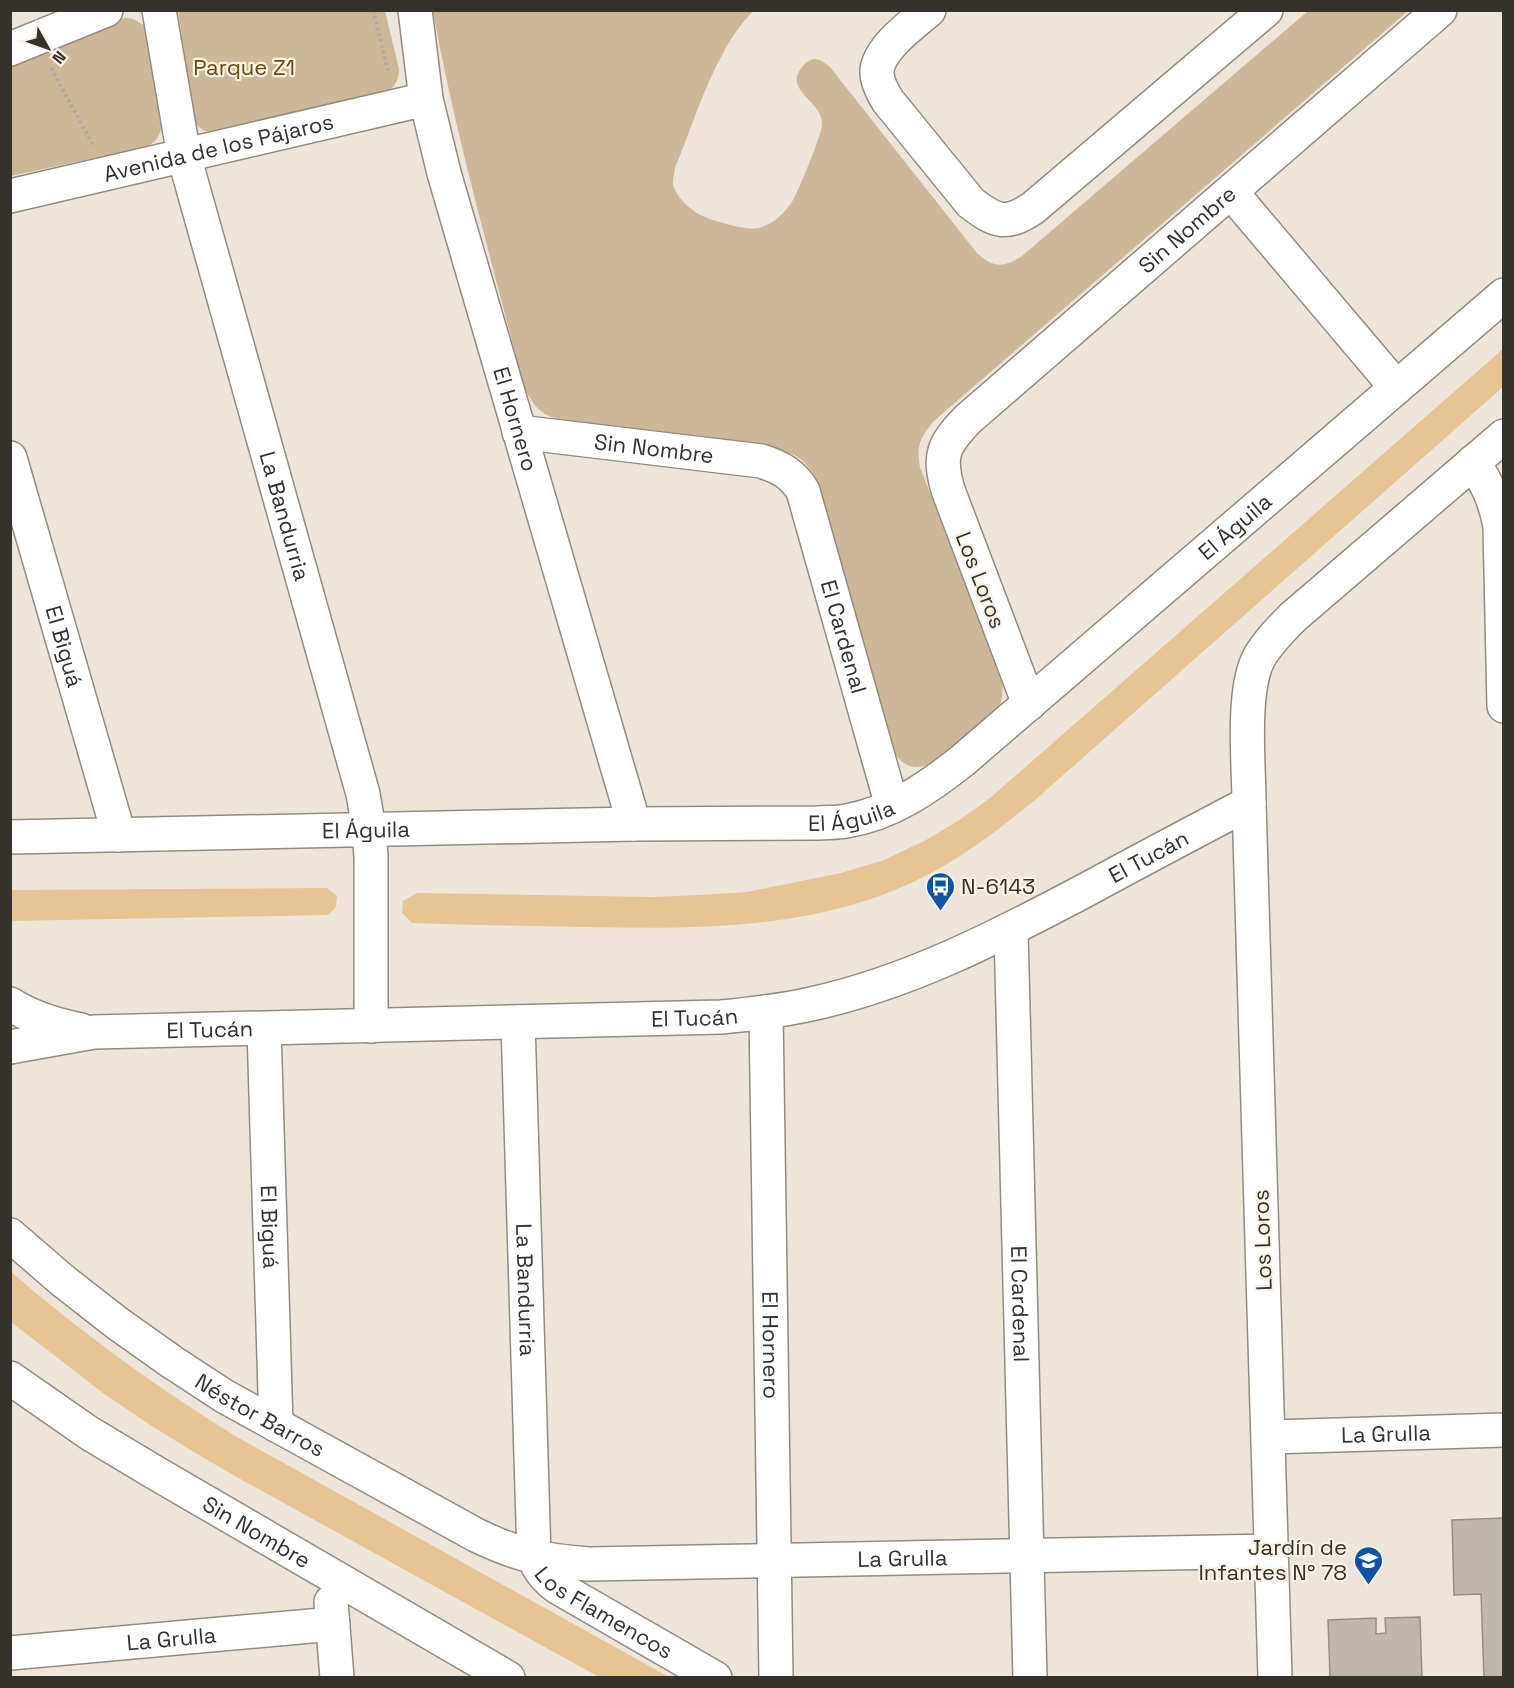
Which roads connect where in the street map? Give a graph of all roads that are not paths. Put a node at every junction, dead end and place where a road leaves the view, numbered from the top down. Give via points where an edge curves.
1 (106, 10) edge
2 (159, 10) edge
3 (415, 10) edge
4 (929, 10) edge
5 (1266, 10) edge
6 (1440, 10) edge
7 (10, 49) edge
8 (426, 99) junction
9 (184, 156) junction
10 (1231, 192) junction
11 (10, 196) edge
12 (1503, 295) edge
13 (1396, 387) junction
14 (519, 432) junction
15 (1503, 436) edge
16 (943, 454) joint
17 (10, 458) edge
18 (1473, 462) junction
19 (787, 472) joint
20 (1029, 704) junction
21 (1503, 706) edge
22 (1249, 803) junction
23 (892, 806) junction
24 (634, 824) junction
25 (369, 830) junction
26 (119, 835) junction
27 (10, 837) edge
28 (1011, 930) junction
29 (10, 1004) edge
30 (766, 1012) junction
31 (518, 1022) junction
32 (371, 1026) junction
33 (264, 1029) junction
34 (94, 1032) junction
35 (10, 1047) edge
36 (10, 1234) edge
37 (10, 1377) edge
38 (276, 1425) junction
39 (1503, 1430) edge
40 (1268, 1437) junction
41 (1272, 1551) junction
42 (1027, 1556) junction
43 (534, 1557) junction
44 (774, 1560) junction
45 (329, 1574) junction
46 (333, 1624) junction
47 (10, 1653) edge
48 (338, 1677) edge
49 (508, 1677) edge
50 (716, 1677) edge
51 (776, 1677) edge
52 (1030, 1677) edge
53 (1275, 1677) edge

1 - 7 street
2 - 9 street, La Bandurria
3 - 8 street, El Hornero
4 - 5 street via 884,52 877,71 881,87 888,101 971,203 1000,220 1018,218 1033,208
6 - 10 street, Sin Nombre
8 - 9 street, Avenida de los Pájaros
8 - 14 street, El Hornero
9 - 11 street, Avenida de los Pájaros
9 - 25 street, La Bandurria via 363,794
10 - 13 street
10 - 16 street, Sin Nombre via 968,419 952,436
12 - 13 street, El Águila
13 - 20 street, El Águila
14 - 19 street, Sin Nombre via 761,461
14 - 24 street, El Hornero
15 - 18 street
16 - 20 street, Los Loros via 948,490
17 - 26 street, El Biguá
18 - 21 street via 1494,500 1500,527
18 - 22 street via 1293,616 1259,657 1248,704
19 - 23 street, El Cardenal via 803,491
20 - 23 street, El Águila via 936,782
22 - 28 street, El Tucán
22 - 40 street, Los Loros
23 - 24 street, El Águila via 846,821 818,823
24 - 25 street, El Águila
25 - 26 street, El Águila
25 - 32 street, La Bandurria
26 - 27 street, El Águila
28 - 30 street, El Tucán via 860,991
28 - 42 street, El Cardenal
29 - 34 street, El Tucán via 45,1021
30 - 31 street, El Tucán
30 - 44 street, El Hornero
31 - 32 street, El Tucán
31 - 43 street, La Bandurria
32 - 33 street, El Tucán
33 - 34 street, El Tucán
33 - 38 street, El Biguá
34 - 35 street, El Tucán
36 - 38 street, Néstor Barros via 126,1330 224,1396
37 - 45 street, Sin Nombre via 89,1433
38 - 43 street, Néstor Barros via 476,1535
39 - 40 street, La Grulla
40 - 41 street, Los Loros
41 - 42 street, La Grulla
41 - 53 street, Los Loros
42 - 44 street, La Grulla
42 - 52 street, El Cardenal
43 - 44 street, La Grulla via 589,1564
43 - 50 street, Los Flamencos via 544,1575 559,1588
44 - 51 street, El Hornero
45 - 46 street
45 - 49 street, Sin Nombre
46 - 47 street, La Grulla
46 - 48 street

